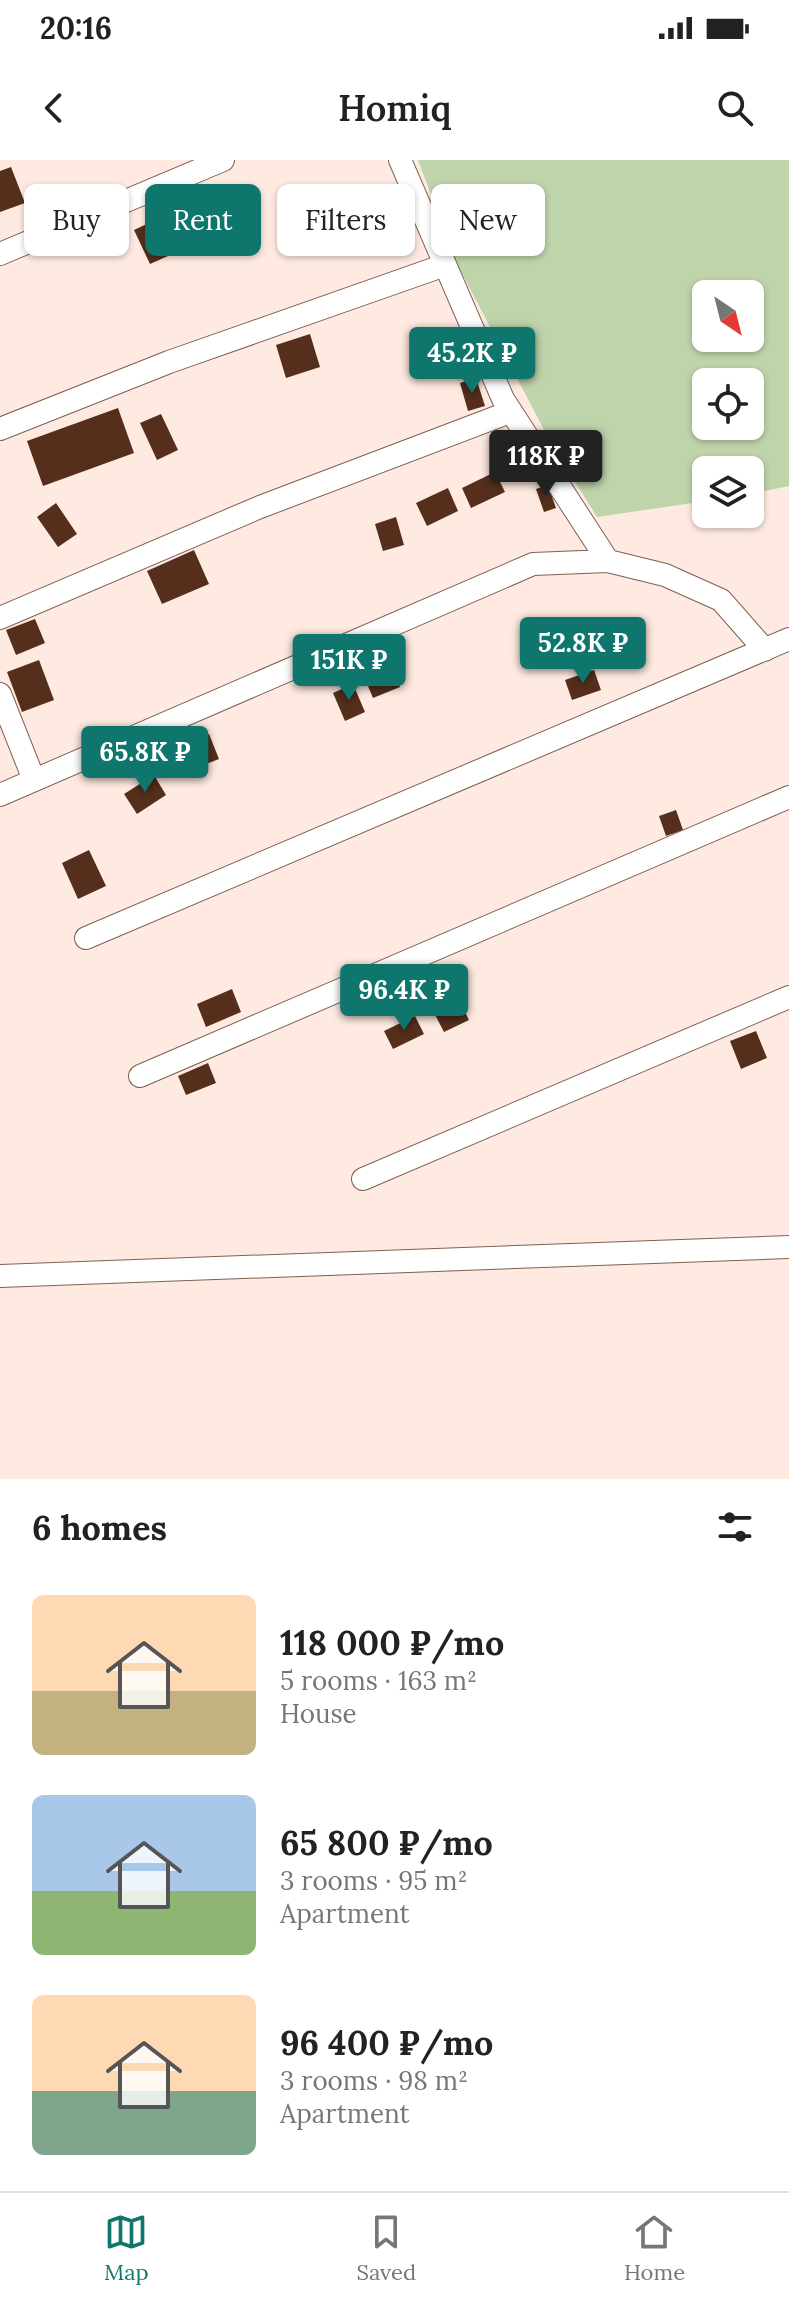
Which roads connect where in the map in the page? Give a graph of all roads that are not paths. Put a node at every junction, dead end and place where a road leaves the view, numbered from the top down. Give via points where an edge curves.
1 (223, 160) edge
2 (400, 160) edge
3 (0, 254) edge
4 (445, 265) junction
5 (510, 412) junction
6 (0, 429) edge
7 (608, 561) junction
8 (0, 618) edge
9 (789, 639) edge
10 (765, 650) junction
11 (0, 694) edge
12 (34, 780) junction
13 (0, 795) edge
14 (789, 797) edge
15 (86, 938) dead end
16 (789, 997) edge
17 (140, 1076) dead end
18 (363, 1179) dead end
19 (789, 1247) edge
20 (0, 1276) edge

1 - 3 street
2 - 4 street
4 - 5 street
4 - 6 street via 169,362
5 - 7 street
5 - 8 street via 260,507
7 - 10 street via 665,575 721,600
7 - 12 street via 533,564
9 - 10 street
10 - 15 street
11 - 12 street
12 - 13 street
14 - 17 street
16 - 18 street
19 - 20 street

